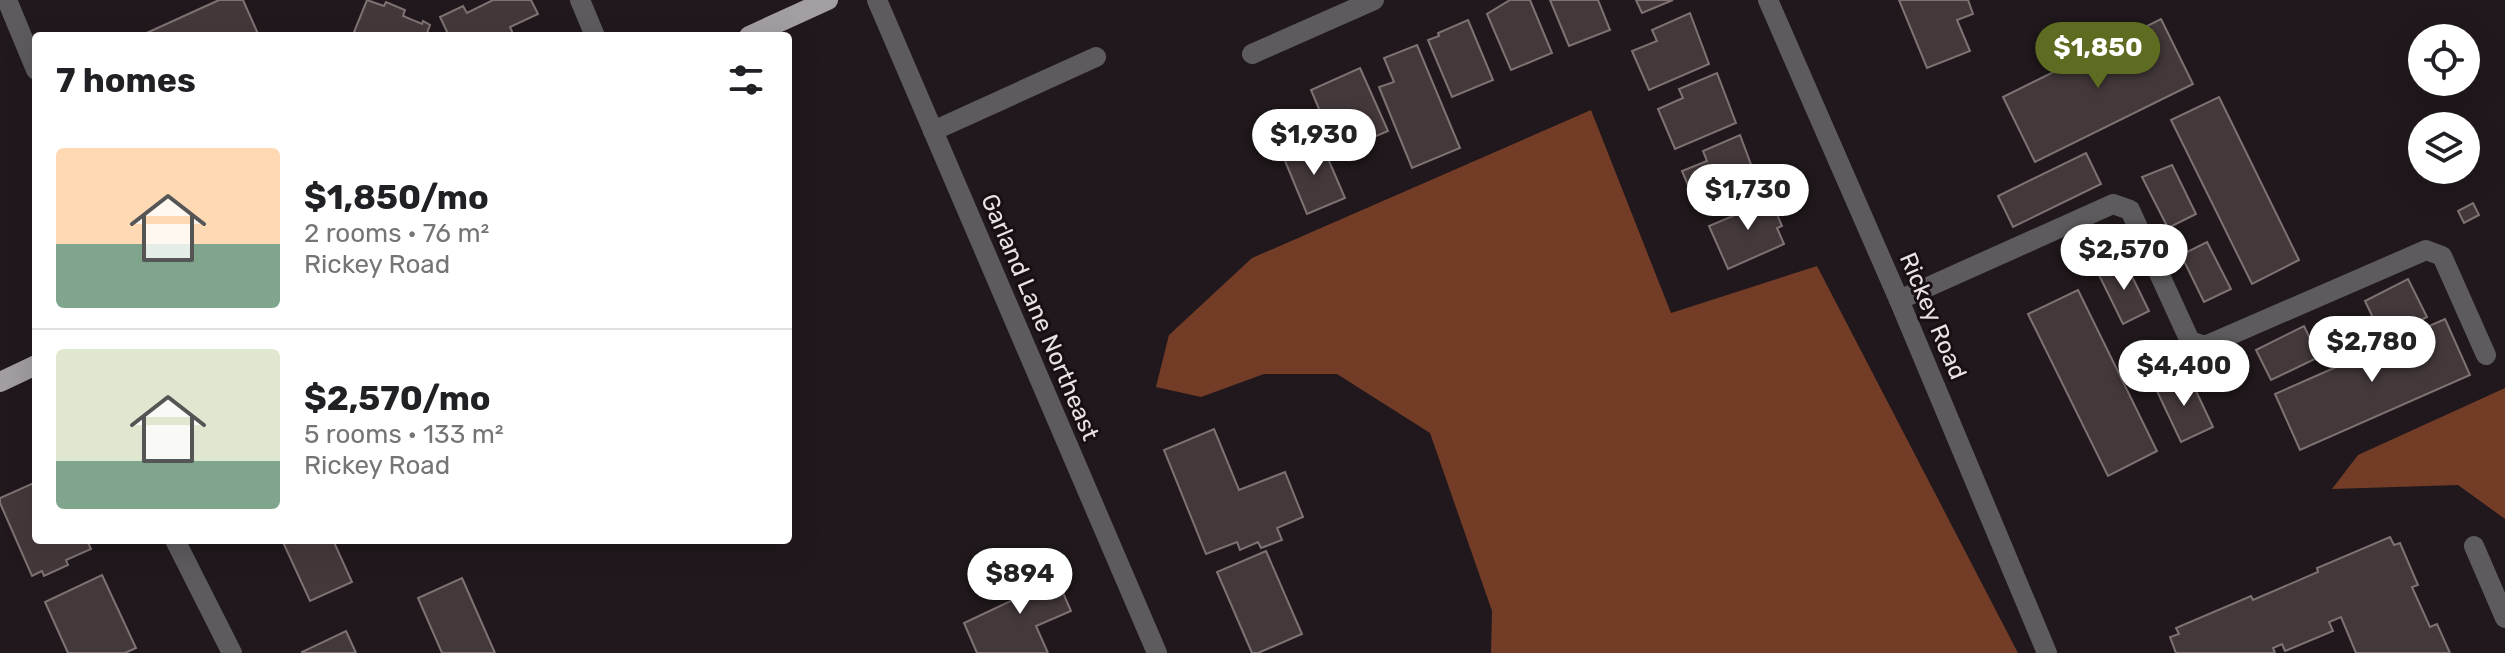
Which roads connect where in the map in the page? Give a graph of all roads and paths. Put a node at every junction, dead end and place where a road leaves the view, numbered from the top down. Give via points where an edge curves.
1 (7, 0) edge
2 (580, 0) edge
3 (828, 0) edge
4 (877, 0) edge
5 (1374, 0) edge
6 (1768, 0) edge
7 (593, 32) edge
8 (758, 32) edge
9 (1252, 54) dead end
10 (1096, 57) dead end
11 (32, 60) edge
12 (933, 131) junction
13 (1899, 300) junction
14 (2486, 355) dead end
15 (32, 367) edge
16 (0, 382) edge
17 (177, 544) edge
18 (2474, 546) dead end
19 (2505, 618) edge
20 (232, 653) edge
21 (1157, 653) edge
22 (2047, 653) edge

1 - 11 street
2 - 7 street
3 - 8 main road
4 - 12 street, Garland Lane Northeast
5 - 9 street
6 - 13 street, Rickey Road
10 - 12 street
12 - 21 street, Garland Lane Northeast
13 - 14 street via 2113,204 2130,210 2190,341 2205,346 2426,250 2442,256
13 - 22 street, Rickey Road
15 - 16 main road
17 - 20 street
18 - 19 street

